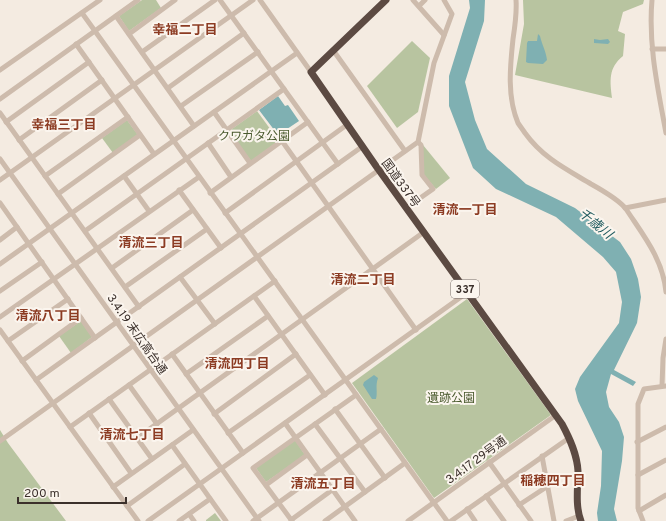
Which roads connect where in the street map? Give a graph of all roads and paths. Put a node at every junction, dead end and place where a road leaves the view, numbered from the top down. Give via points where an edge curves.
1 (100, 0) edge
2 (138, 0) edge
3 (175, 0) edge
4 (216, 0) edge
5 (220, 0) edge
6 (253, 0) edge
7 (260, 0) edge
8 (386, 0) edge
9 (413, 0) edge
10 (425, 0) edge
11 (444, 0) edge
12 (516, 0) edge
13 (652, 0) edge
14 (419, 6) junction
15 (82, 13) junction
16 (116, 16) junction
17 (231, 16) junction
18 (95, 31) junction
19 (244, 33) junction
20 (129, 34) junction
21 (444, 35) junction
22 (76, 44) junction
23 (652, 49) junction
24 (666, 49) edge
25 (333, 50) junction
26 (142, 52) junction
27 (258, 52) junction
28 (297, 53) junction
29 (89, 62) junction
30 (0, 70) edge
31 (155, 70) junction
32 (271, 71) junction
33 (311, 72) junction
34 (102, 80) junction
35 (134, 86) junction
36 (168, 88) junction
37 (284, 89) junction
38 (0, 99) edge
39 (115, 99) junction
40 (181, 106) junction
41 (214, 112) junction
42 (0, 113) edge
43 (128, 117) junction
44 (6, 122) junction
45 (308, 122) junction
46 (348, 124) junction
47 (194, 126) junction
48 (226, 130) junction
49 (666, 133) edge
50 (140, 135) junction
51 (19, 140) junction
52 (174, 141) junction
53 (282, 141) junction
54 (418, 142) junction
55 (208, 143) junction
56 (322, 143) junction
57 (363, 146) junction
58 (405, 151) junction
59 (154, 154) junction
60 (32, 158) junction
61 (0, 159) edge
62 (186, 159) junction
63 (297, 161) junction
64 (250, 164) junction
65 (338, 164) junction
66 (379, 171) junction
67 (10, 173) junction
68 (45, 176) junction
69 (124, 176) junction
70 (199, 177) junction
71 (231, 177) junction
72 (0, 180) edge
73 (312, 182) junction
74 (179, 190) junction
75 (210, 193) junction
76 (58, 194) junction
77 (137, 194) junction
78 (666, 200) edge
79 (1, 206) edge
80 (328, 207) junction
81 (406, 208) junction
82 (625, 208) junction
83 (193, 210) junction
84 (150, 211) junction
85 (72, 212) junction
86 (225, 213) junction
87 (17, 227) junction
88 (50, 228) junction
89 (207, 229) junction
90 (85, 231) junction
91 (424, 232) junction
92 (240, 234) junction
93 (0, 240) edge
94 (28, 244) junction
95 (97, 248) junction
96 (221, 248) junction
97 (257, 257) junction
98 (42, 262) junction
99 (75, 263) junction
100 (0, 264) edge
101 (112, 268) junction
102 (373, 269) junction
103 (664, 270) edge
104 (180, 277) junction
105 (53, 279) junction
106 (275, 281) junction
107 (125, 287) junction
108 (0, 291) edge
109 (468, 292) junction
110 (666, 292) edge
111 (254, 296) junction
112 (68, 299) junction
113 (197, 300) junction
114 (139, 307) junction
115 (268, 316) junction
116 (0, 317) edge
117 (81, 318) junction
118 (302, 319) junction
119 (116, 322) junction
120 (215, 324) junction
121 (0, 330) edge
122 (416, 330) junction
123 (282, 334) junction
124 (95, 338) junction
125 (666, 339) edge
126 (8, 341) junction
127 (134, 346) junction
128 (172, 354) junction
129 (296, 354) junction
130 (22, 361) junction
131 (150, 370) junction
132 (186, 374) junction
133 (310, 375) junction
134 (36, 380) junction
135 (346, 380) junction
136 (129, 385) junction
137 (664, 386) edge
138 (200, 394) junction
139 (356, 394) junction
140 (324, 395) junction
141 (109, 399) junction
142 (52, 403) junction
143 (179, 409) junction
144 (335, 409) junction
145 (89, 413) junction
146 (214, 414) junction
147 (556, 415) junction
148 (285, 423) junction
149 (157, 424) junction
150 (315, 424) junction
151 (70, 427) junction
152 (666, 427) edge
153 (381, 429) junction
154 (193, 430) junction
155 (228, 432) junction
156 (137, 438) junction
157 (295, 438) junction
158 (569, 438) junction
159 (0, 441) edge
160 (637, 442) junction
161 (360, 444) junction
162 (172, 445) junction
163 (243, 453) junction
164 (307, 455) junction
165 (542, 456) junction
166 (340, 458) junction
167 (152, 459) junction
168 (666, 460) edge
169 (489, 462) junction
170 (405, 463) junction
171 (185, 464) junction
172 (221, 469) junction
173 (320, 472) junction
174 (132, 473) junction
175 (638, 475) junction
176 (384, 478) junction
177 (504, 483) junction
178 (199, 484) junction
179 (266, 485) junction
180 (113, 486) junction
181 (548, 486) junction
182 (332, 490) junction
183 (365, 492) junction
184 (486, 496) junction
185 (666, 496) edge
186 (210, 499) junction
187 (278, 502) junction
188 (433, 502) junction
189 (519, 504) junction
190 (127, 506) junction
191 (344, 507) junction
192 (467, 510) junction
193 (639, 510) junction
194 (189, 514) junction
195 (580, 519) edge
196 (256, 520) edge
197 (291, 520) edge
198 (138, 521) edge
199 (148, 521) edge
200 (179, 521) edge
201 (194, 521) edge
202 (226, 521) edge
203 (325, 521) edge
204 (355, 521) edge
205 (408, 521) edge
206 (447, 521) edge
207 (451, 521) edge
208 (476, 521) edge
209 (504, 521) edge
210 (531, 521) edge
211 (554, 521) edge
212 (566, 521) edge
213 (643, 521) edge

1 - 15 street
2 - 16 street
3 - 20 street
4 - 26 street
5 - 17 street
6 - 17 street
7 - 28 street
8 - 25 highway
9 - 14 street
10 - 14 street
11 - 21 street via 452,14
12 - 82 street via 510,81 518,124 547,158 606,193
13 - 23 street
14 - 21 street
15 - 18 street
15 - 30 street
16 - 18 street
16 - 20 street
17 - 19 street
17 - 31 street
18 - 22 street
18 - 35 street
19 - 27 street
19 - 36 street
20 - 26 street
21 - 54 street via 432,74
22 - 29 street
22 - 38 street
23 - 24 street
23 - 49 street
25 - 33 highway
25 - 58 street
26 - 31 street
27 - 32 street
27 - 40 street
28 - 32 street
28 - 33 street
29 - 34 street
29 - 44 street
31 - 35 street
31 - 36 street
32 - 37 street
32 - 41 street
33 - 46 highway, 国道337号 / 337
34 - 39 street
34 - 51 street
35 - 39 street
35 - 52 street
36 - 40 street
37 - 45 street
37 - 48 street
39 - 43 street
39 - 60 street
40 - 47 street
41 - 47 street
41 - 48 street
42 - 44 street
43 - 50 street
43 - 68 street
44 - 51 street
45 - 53 street
45 - 56 street
46 - 56 street
46 - 57 highway, 国道337号 / 337
47 - 52 street
48 - 55 street
48 - 64 street
50 - 59 street
50 - 76 street
51 - 60 street
52 - 59 street
52 - 62 street
53 - 63 street
53 - 64 street
54 - 58 street
54 - 81 street via 422,175 433,189
55 - 62 street
55 - 71 street
56 - 63 street
56 - 65 street
57 - 65 street
57 - 66 highway, 国道337号 / 337
58 - 66 street
59 - 69 street
60 - 67 street
60 - 68 street
61 - 67 street, 3.4.19 末広高台通
62 - 70 street
62 - 77 street
63 - 73 street
63 - 86 street
64 - 71 street
65 - 73 street
66 - 80 street
66 - 81 highway, 国道337号 / 337
67 - 72 street
67 - 88 street, 3.4.19 末広高台通
68 - 76 street
69 - 77 street
69 - 85 street
70 - 74 street
70 - 75 street
71 - 75 street
73 - 80 street
73 - 92 street
74 - 83 street
74 - 84 street
75 - 86 street
76 - 85 street
77 - 84 street
77 - 90 street
78 - 82 street
79 - 87 street
80 - 97 street
80 - 102 street
81 - 91 highway, 国道337号 / 337
82 - 103 street via 647,239
83 - 89 street
83 - 101 street
84 - 95 street
85 - 88 street
85 - 90 street
86 - 92 street
87 - 93 street
87 - 94 street
88 - 94 street
88 - 99 street, 3.4.19 末広高台通
89 - 96 street
89 - 107 street
90 - 95 street
91 - 102 street
91 - 109 highway, 国道337号 / 337
92 - 96 street
92 - 97 street
94 - 98 street
94 - 100 street
95 - 99 street
95 - 101 street
96 - 104 street
97 - 106 street
97 - 113 street
98 - 105 street
98 - 108 street
99 - 105 street
99 - 119 street, 3.4.19 末広高台通
101 - 107 street
102 - 118 street
102 - 122 street
103 - 110 street
104 - 113 street
104 - 114 street
105 - 112 street
105 - 116 street
106 - 111 street
106 - 118 street
107 - 114 street
109 - 122 street
109 - 147 highway, 国道337号 / 337
111 - 115 street
111 - 120 street
112 - 117 street
112 - 126 street
113 - 120 street
113 - 127 street
114 - 119 street
115 - 123 street
115 - 132 street
117 - 124 street
117 - 130 street
118 - 123 street
118 - 135 street
119 - 124 street
119 - 127 street, 3.4.19 末広高台通
120 - 128 street
121 - 126 street
122 - 135 street
123 - 129 street
123 - 138 street
124 - 134 street
125 - 137 street via 663,358
126 - 130 street
127 - 131 street, 3.4.19 末広高台通
127 - 142 street
128 - 131 street
128 - 132 street
129 - 133 street
129 - 146 street
130 - 134 street
131 - 136 street
131 - 143 street, 3.4.19 末広高台通
132 - 138 street
133 - 140 street
133 - 155 street
134 - 142 street
135 - 139 street
135 - 140 street
136 - 141 street
136 - 149 street
137 - 160 street via 644,389 640,397
138 - 143 street
138 - 146 street
139 - 144 street
139 - 153 street
140 - 148 street
141 - 145 street
141 - 156 street
142 - 151 street
142 - 159 street
143 - 149 street
143 - 154 street, 3.4.19 末広高台通
144 - 150 street
144 - 161 street
145 - 151 street
145 - 174 street
146 - 155 street
147 - 158 highway, 国道337号 / 337
147 - 169 street, 3.4.17 29号通
148 - 157 street
148 - 163 street
149 - 156 street
150 - 157 street
150 - 166 street
151 - 180 street
152 - 160 street
153 - 161 street
153 - 170 street
154 - 162 street
154 - 172 street, 3.4.19 末広高台通
155 - 163 street
156 - 167 street
157 - 164 street
157 - 179 street via 253,468
158 - 165 street
158 - 195 highway, 国道337号 / 337 via 578,469
160 - 175 street
161 - 166 street
161 - 176 street
162 - 167 street
162 - 171 street
163 - 172 street
164 - 173 street
164 - 179 street
165 - 177 street
165 - 181 street
166 - 173 street
166 - 183 street
167 - 174 street
168 - 175 street
169 - 177 street
169 - 188 street, 3.4.17 29号通
170 - 176 street
170 - 188 street
171 - 178 street
171 - 190 street
172 - 178 street
172 - 196 street, 3.4.19 末広高台通
173 - 182 street
173 - 187 street
174 - 180 street
175 - 193 street
176 - 183 street
177 - 184 street
177 - 189 street
178 - 186 street
178 - 199 street
179 - 187 street
180 - 190 street
181 - 189 street
181 - 211 street
182 - 191 street
182 - 197 street
183 - 191 street
184 - 192 street
184 - 209 street
185 - 193 street
186 - 194 street
186 - 202 street
187 - 196 street
187 - 197 street
188 - 205 street, 3.4.17 29号通
188 - 206 street
189 - 210 street
190 - 198 street
191 - 203 street
191 - 204 street
192 - 207 street
192 - 208 street
193 - 213 street
194 - 200 street
194 - 201 street
195 - 212 street

